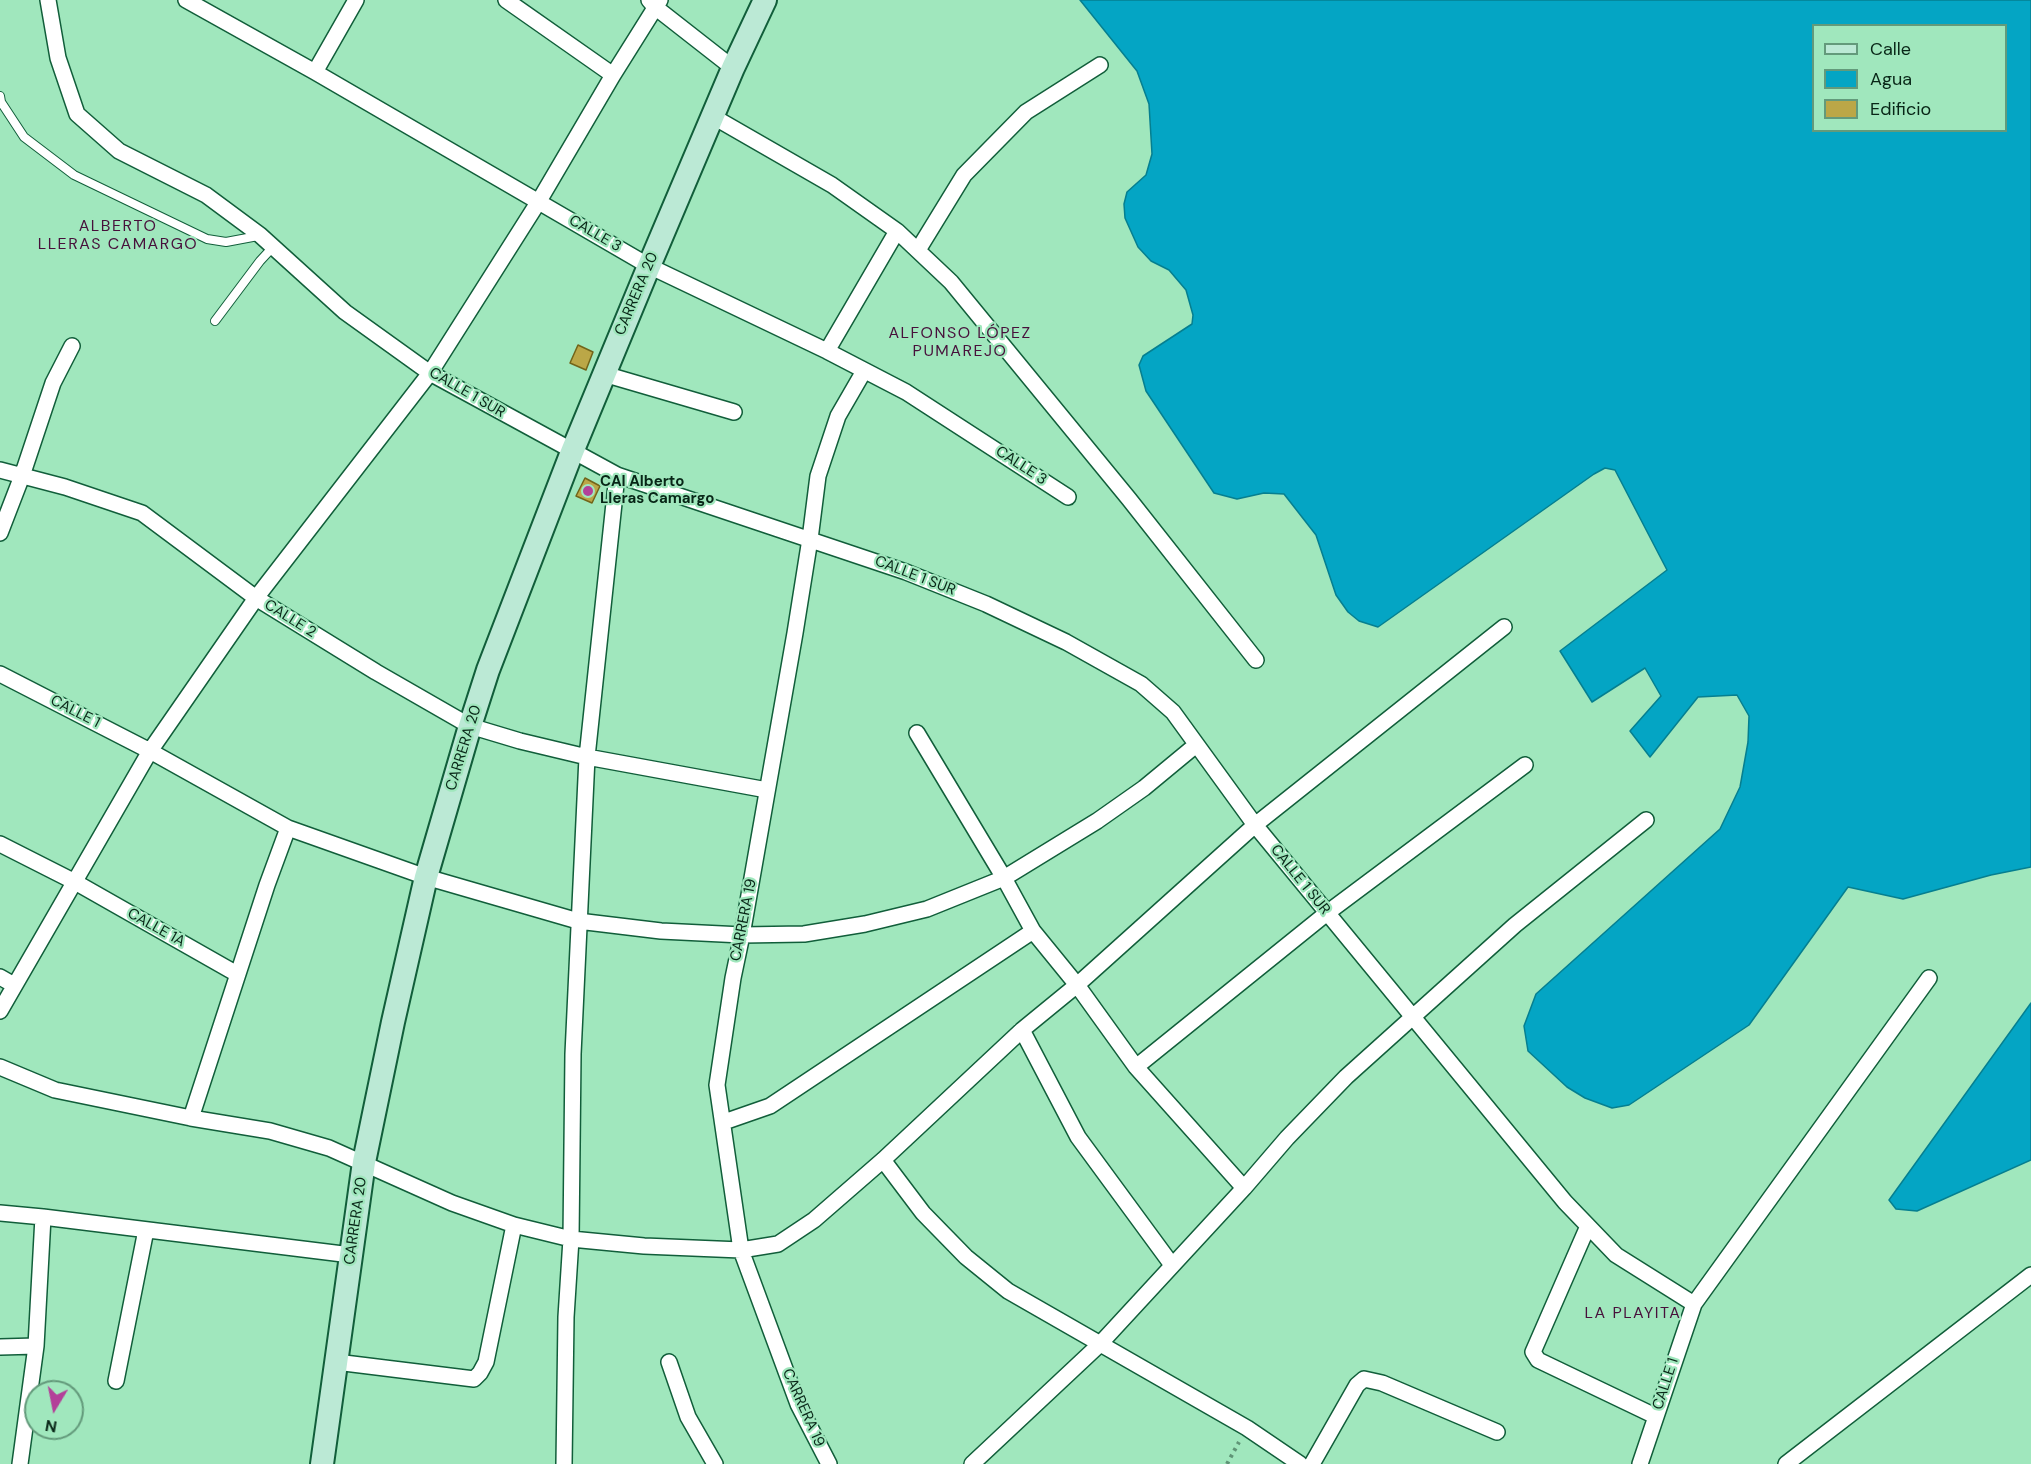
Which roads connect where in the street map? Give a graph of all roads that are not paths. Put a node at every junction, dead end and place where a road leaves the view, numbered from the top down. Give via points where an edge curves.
1 (48, 0) edge
2 (356, 0) edge
3 (506, 0) edge
4 (765, 0) edge
5 (196, 2) edge
6 (655, 2) edge
7 (1100, 65) dead end
8 (733, 68) junction
9 (315, 72) junction
10 (613, 75) junction
11 (0, 96) edge
12 (712, 116) junction
13 (539, 201) junction
14 (897, 231) junction
15 (260, 235) junction
16 (273, 247) junction
17 (918, 250) junction
18 (649, 266) junction
19 (215, 321) dead end
20 (72, 346) dead end
21 (827, 351) junction
22 (864, 371) junction
23 (430, 373) junction
24 (604, 374) junction
25 (734, 411) dead end
26 (572, 452) junction
27 (0, 470) edge
28 (617, 475) junction
29 (22, 476) junction
30 (1068, 497) dead end
31 (0, 533) edge
32 (810, 539) junction
33 (256, 598) junction
34 (1504, 627) dead end
35 (1256, 660) dead end
36 (0, 674) edge
37 (470, 726) junction
38 (917, 733) dead end
39 (1196, 745) junction
40 (150, 751) junction
41 (587, 757) junction
42 (1525, 765) dead end
43 (767, 790) junction
44 (1646, 820) dead end
45 (1256, 825) junction
46 (288, 828) junction
47 (0, 844) edge
48 (426, 877) junction
49 (1004, 879) junction
50 (75, 882) junction
51 (1327, 913) junction
52 (578, 921) junction
53 (1033, 931) junction
54 (742, 935) junction
55 (237, 974) junction
56 (0, 977) edge
57 (1929, 978) dead end
58 (14, 985) junction
59 (1077, 985) junction
60 (0, 1011) edge
61 (1412, 1016) junction
62 (1022, 1030) junction
63 (0, 1066) edge
64 (1136, 1067) junction
65 (191, 1118) junction
66 (724, 1122) junction
67 (883, 1160) junction
68 (364, 1162) junction
69 (1244, 1188) junction
70 (0, 1214) edge
71 (43, 1217) junction
72 (514, 1225) junction
73 (1588, 1226) junction
74 (146, 1230) junction
75 (571, 1239) junction
76 (741, 1250) junction
77 (351, 1254) junction
78 (1172, 1265) junction
79 (2031, 1275) edge
80 (1694, 1304) junction
81 (1099, 1345) junction
82 (36, 1346) junction
83 (0, 1347) edge
84 (336, 1362) junction
85 (669, 1362) dead end
86 (116, 1381) dead end
87 (1655, 1416) junction
88 (1497, 1432) dead end
89 (976, 1463) edge
90 (20, 1464) edge
91 (322, 1464) edge
92 (564, 1464) edge
93 (715, 1464) edge
94 (829, 1464) edge
95 (1300, 1464) edge
96 (1312, 1464) edge
97 (1641, 1464) edge
98 (1786, 1464) edge

1 - 15 street, CALLE 1 SUR via 58,58 77,114 119,151 206,195
2 - 9 street
3 - 10 street
4 - 8 street, CARRERA 20
5 - 9 street, CALLE 3
6 - 8 street
6 - 10 street
7 - 17 street via 1026,112 964,175
8 - 12 street, CARRERA 20
9 - 13 street, CALLE 3
10 - 13 street
11 - 15 lane via 24,137 74,175 207,239 226,242
12 - 14 street via 832,185
12 - 18 street, CARRERA 20
13 - 18 street, CALLE 3
13 - 23 street
14 - 17 street
14 - 21 street
15 - 16 street, CALLE 1 SUR
16 - 19 lane
16 - 23 street, CALLE 1 SUR via 345,312
17 - 35 street via 951,282 1011,353
18 - 21 street, CALLE 3
18 - 24 street, CARRERA 20
20 - 29 street via 53,383
21 - 22 street, CALLE 3
22 - 30 street, CALLE 3 via 906,392
22 - 32 street, CARRERA 19 via 838,416 818,476
23 - 26 street, CALLE 1 SUR
23 - 33 street
24 - 25 street
24 - 26 street, CARRERA 20
26 - 28 street, CALLE 1 SUR
26 - 37 street, CARRERA 20
27 - 29 street, CALLE 2
28 - 32 street, CALLE 1 SUR
28 - 41 street
29 - 31 street
29 - 33 street, CALLE 2 via 142,513
32 - 39 street, CALLE 1 SUR via 986,604 1066,642 1141,684 1173,712
32 - 43 street, CARRERA 19
33 - 37 street, CALLE 2
33 - 40 street
34 - 45 street
36 - 40 street, CALLE 1
37 - 41 street, CALLE 2
37 - 48 street, CARRERA 20
38 - 49 street
39 - 45 street, CALLE 1 SUR
39 - 49 street, CALLE 1 via 1097,821
40 - 46 street, CALLE 1
40 - 50 street
41 - 43 street, CALLE 2
41 - 52 street
42 - 51 street
43 - 54 street, CARRERA 19
44 - 61 street via 1515,925
45 - 51 street, CALLE 1 SUR
45 - 59 street
46 - 48 street, CALLE 1
46 - 55 street
47 - 50 street, CALLE 1A
48 - 52 street, CALLE 1
48 - 68 street, CARRERA 20
49 - 53 street
49 - 54 street, CALLE 1 via 927,909 865,924 804,934
50 - 55 street, CALLE 1A
50 - 58 street
51 - 61 street, CALLE 1 SUR
51 - 64 street
52 - 54 street, CALLE 1
52 - 75 street
53 - 59 street
53 - 66 street via 770,1106
54 - 66 street, CARRERA 19 via 717,1085
55 - 65 street
56 - 58 street
57 - 80 street, CALLE 1
58 - 60 street
59 - 62 street
59 - 64 street
61 - 69 street via 1346,1077
61 - 73 street, CALLE 1 SUR
62 - 67 street
62 - 78 street via 1078,1137
63 - 65 street via 56,1090
64 - 69 street
65 - 68 street via 270,1131
66 - 76 street, CARRERA 19
67 - 76 street via 814,1220 778,1244
67 - 81 street via 923,1213 966,1257 1008,1291
68 - 72 street via 452,1203
68 - 77 street, CARRERA 20
69 - 78 street
70 - 71 street
71 - 74 street
71 - 82 street
72 - 75 street
72 - 84 street via 486,1362 474,1379
73 - 80 street, CALLE 1 SUR via 1616,1255
73 - 87 street via 1533,1352 1538,1360
74 - 77 street
74 - 86 street
75 - 76 street
75 - 92 street
76 - 94 street, CARRERA 19 via 798,1404
77 - 84 street, CARRERA 20
78 - 81 street
79 - 98 street
80 - 87 street, CALLE 1
81 - 89 street
81 - 95 street via 1247,1428
82 - 83 street
82 - 90 street
84 - 91 street, CARRERA 20
85 - 93 street via 688,1417
87 - 97 street, CALLE 1
88 - 96 street via 1364,1379

